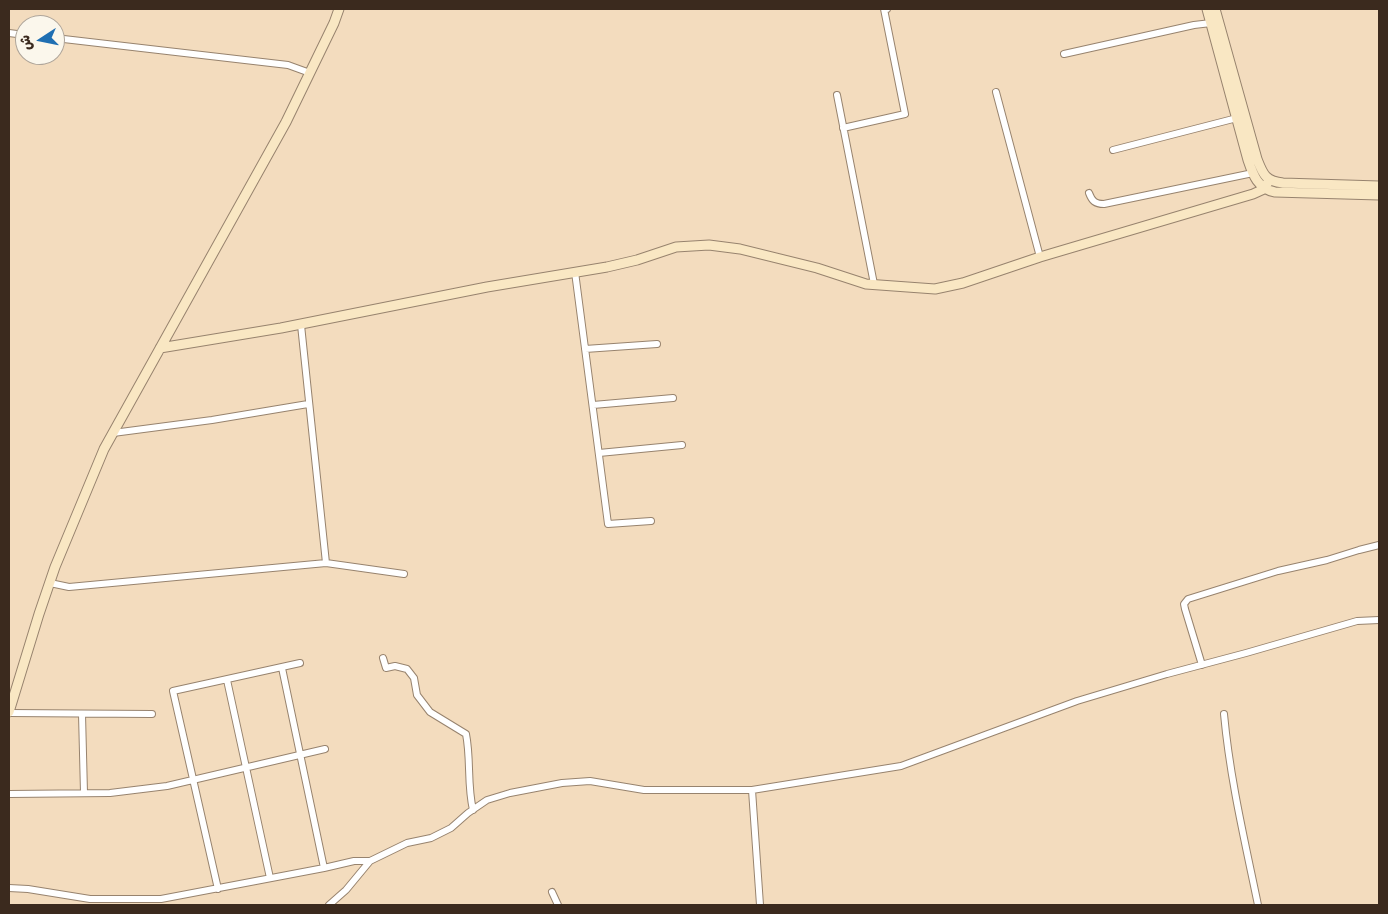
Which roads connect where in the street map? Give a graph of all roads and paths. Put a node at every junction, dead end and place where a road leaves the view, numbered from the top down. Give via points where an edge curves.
1 (338, 9) edge
2 (887, 9) edge
3 (1207, 9) edge
4 (1215, 9) edge
5 (1212, 23) junction
6 (65, 39) edge
7 (1064, 54) dead end
8 (310, 74) junction
9 (996, 92) dead end
10 (837, 95) dead end
11 (1237, 118) junction
12 (843, 128) junction
13 (1113, 150) dead end
14 (1253, 173) junction
15 (1269, 180) junction
16 (1379, 186) edge
17 (1264, 189) junction
18 (1089, 193) dead end
19 (1379, 195) edge
20 (1040, 257) junction
21 (575, 272) junction
22 (874, 284) junction
23 (301, 325) junction
24 (657, 344) dead end
25 (160, 348) junction
26 (585, 349) junction
27 (673, 398) dead end
28 (308, 404) junction
29 (593, 405) junction
30 (113, 433) junction
31 (682, 445) dead end
32 (599, 453) junction
33 (651, 521) dead end
34 (1379, 545) edge
35 (326, 563) junction
36 (404, 574) dead end
37 (50, 583) junction
38 (1379, 620) edge
39 (383, 658) dead end
40 (300, 663) dead end
41 (1202, 665) junction
42 (282, 668) junction
43 (227, 680) junction
44 (12, 694) edge
45 (9, 713) edge
46 (82, 714) junction
47 (152, 714) dead end
48 (1224, 714) dead end
49 (325, 749) dead end
50 (300, 756) junction
51 (245, 768) junction
52 (193, 779) junction
53 (752, 790) junction
54 (84, 793) junction
55 (9, 794) edge
56 (473, 810) junction
57 (370, 861) junction
58 (324, 868) junction
59 (270, 878) junction
60 (9, 888) edge
61 (218, 889) junction
62 (552, 892) dead end
63 (329, 905) edge
64 (558, 905) edge
65 (760, 905) edge
66 (1258, 905) edge

1 - 8 street
2 - 12 street via 884,9 905,114
3 - 5 street
4 - 15 street via 1257,158
5 - 7 street
5 - 11 street
6 - 8 street via 288,65
8 - 25 street
9 - 20 street
10 - 12 street
11 - 13 street
11 - 14 street
12 - 22 street
14 - 17 street
14 - 18 street via 1104,204 1092,200
15 - 16 street
15 - 17 street
17 - 19 street
17 - 20 street
20 - 22 street via 935,289
21 - 22 street via 637,260 676,247 709,245 740,249
21 - 23 street
21 - 26 street
23 - 25 street
23 - 28 street
24 - 26 street
25 - 30 street
26 - 29 street
27 - 29 street
28 - 30 street
28 - 35 street
29 - 32 street
30 - 37 street
31 - 32 street
32 - 33 street via 608,524
34 - 41 street via 1188,599 1184,604
35 - 36 street
35 - 37 street via 69,587
37 - 44 street
38 - 41 street via 1357,621
39 - 56 street via 386,668 407,669 414,678 417,696 430,712 466,734
40 - 42 street
41 - 53 street via 1077,701 901,766
42 - 43 street
42 - 50 street
43 - 51 street
43 - 52 street via 173,692
44 - 45 street
45 - 46 street
46 - 47 street
46 - 54 street
48 - 66 street via 1227,749
49 - 50 street
50 - 51 street
50 - 58 street
51 - 52 street
51 - 59 street
52 - 54 street via 166,786
52 - 61 street
53 - 56 street via 644,790 590,781 562,783 510,793 487,800
53 - 65 street
54 - 55 street
56 - 57 street via 451,828 431,838 407,843
57 - 58 street
57 - 63 street
58 - 59 street
59 - 61 street
60 - 61 street via 90,899 160,899
62 - 64 street

